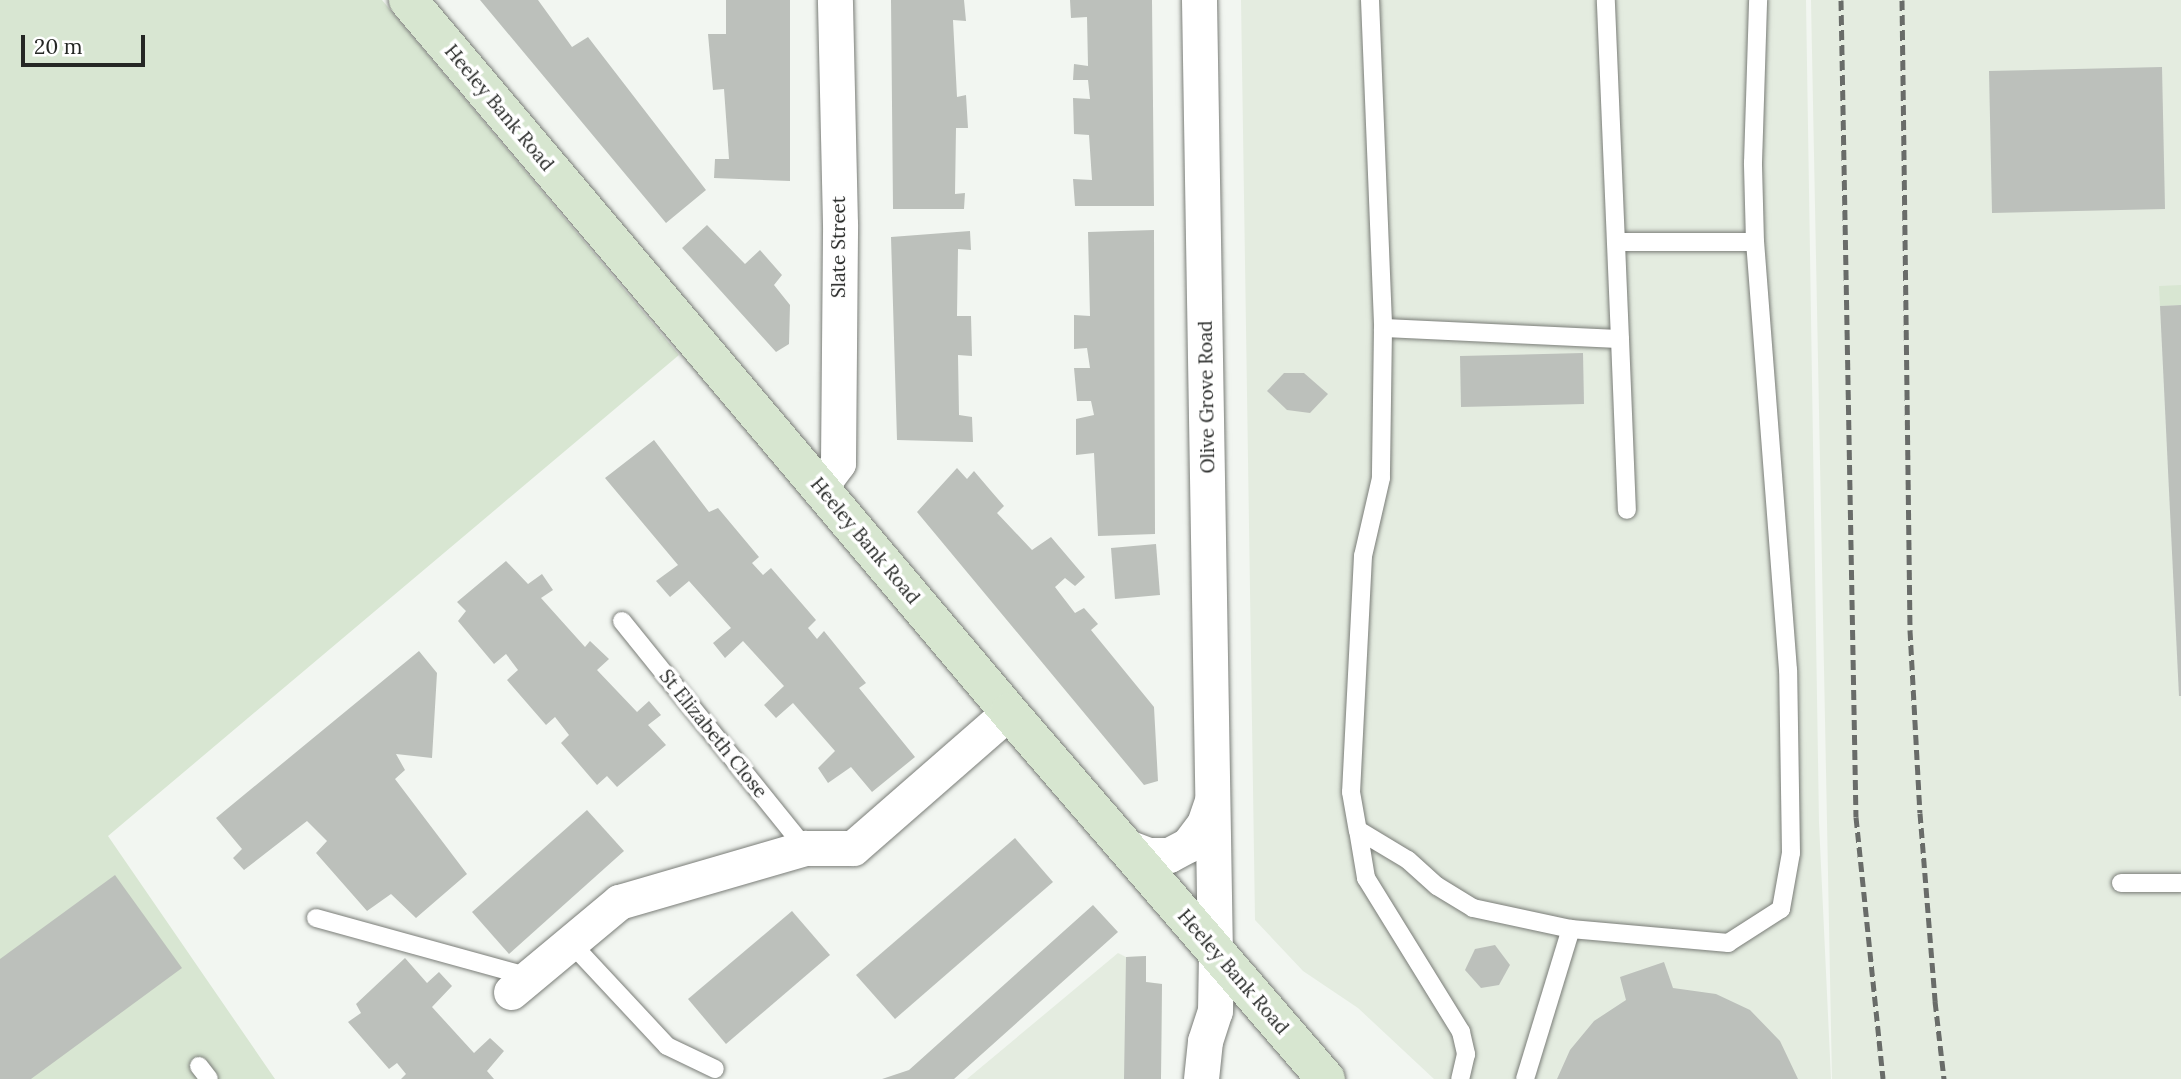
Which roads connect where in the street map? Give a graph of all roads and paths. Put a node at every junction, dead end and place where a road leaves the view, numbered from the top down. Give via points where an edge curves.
1 (408, 0) edge
2 (835, 0) edge
3 (1199, 0) edge
4 (1370, 0) edge
5 (1606, 0) edge
6 (1758, 0) edge
7 (1616, 242) junction
8 (1755, 242) junction
9 (1383, 328) junction
10 (1620, 339) junction
11 (820, 487) junction
12 (1627, 510) dead end
13 (622, 621) dead end
14 (1009, 712) junction
15 (1214, 794) junction
16 (1357, 830) junction
17 (1125, 846) junction
18 (805, 848) junction
19 (2122, 883) dead end
20 (2181, 883) edge
21 (316, 918) dead end
22 (1572, 929) junction
23 (570, 943) junction
24 (1216, 952) junction
25 (520, 985) joint
26 (715, 1069) dead end
27 (1202, 1079) edge
28 (1326, 1079) edge
29 (1460, 1079) edge
30 (1525, 1079) edge

1 - 11 street, Heeley Bank Road
2 - 11 street, Slate Street via 840,224 838,463
3 - 15 street, Olive Grove Road
4 - 9 lane
5 - 7 lane
6 - 8 lane
7 - 8 lane
7 - 10 lane
8 - 22 lane via 1788,670 1791,853 1781,909 1728,943
9 - 10 lane
9 - 16 lane via 1381,478 1363,556 1351,792
10 - 12 lane
11 - 14 street, Heeley Bank Road
13 - 18 lane, St Elizabeth Close
14 - 17 street, Heeley Bank Road
14 - 18 street via 853,848
15 - 17 street, Olive Grove Road via 1204,824 1188,845 1169,855 1149,855
15 - 24 street, Olive Grove Road
16 - 22 lane via 1408,860 1437,886 1473,908
16 - 29 lane via 1366,878 1461,1032 1466,1054
17 - 24 street, Heeley Bank Road
18 - 23 street via 619,902
19 - 20 lane
21 - 25 lane
22 - 30 lane
23 - 25 street
23 - 26 lane via 667,1046
24 - 27 street, Olive Grove Road via 1215,1011 1205,1041
24 - 28 street, Heeley Bank Road

